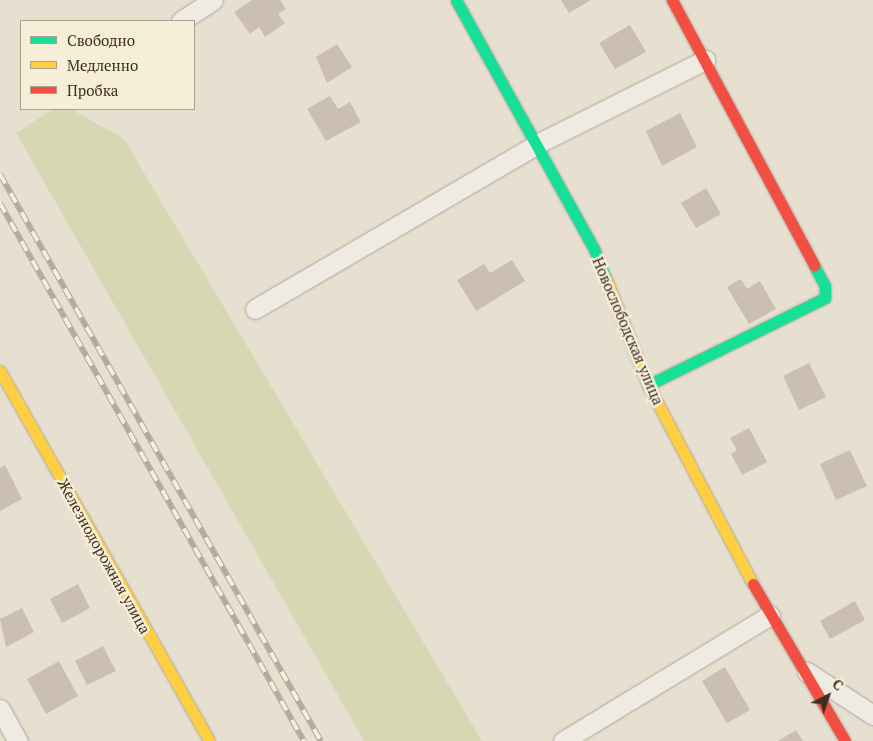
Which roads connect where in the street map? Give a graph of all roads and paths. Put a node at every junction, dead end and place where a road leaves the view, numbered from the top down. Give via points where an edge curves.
1 (213, 0) edge
2 (456, 0) edge
3 (672, 0) edge
4 (182, 20) edge
5 (705, 60) junction
6 (539, 143) junction
7 (255, 309) dead end
8 (0, 371) edge
9 (648, 386) junction
10 (770, 615) junction
11 (806, 672) junction
12 (1, 714) edge
13 (873, 714) edge
14 (18, 741) edge
15 (209, 741) edge
16 (563, 741) edge
17 (845, 741) edge

1 - 4 street
2 - 6 street, Новослободская улица
3 - 5 street
5 - 6 street
5 - 9 street via 825,286 825,298
6 - 7 street
6 - 9 street, Новослободская улица via 594,249
8 - 15 street, Железнодорожная улица
9 - 10 street, Новослободская улица
10 - 11 street, Новослободская улица
10 - 16 street
11 - 13 street
11 - 17 street, Новослободская улица
12 - 14 street

